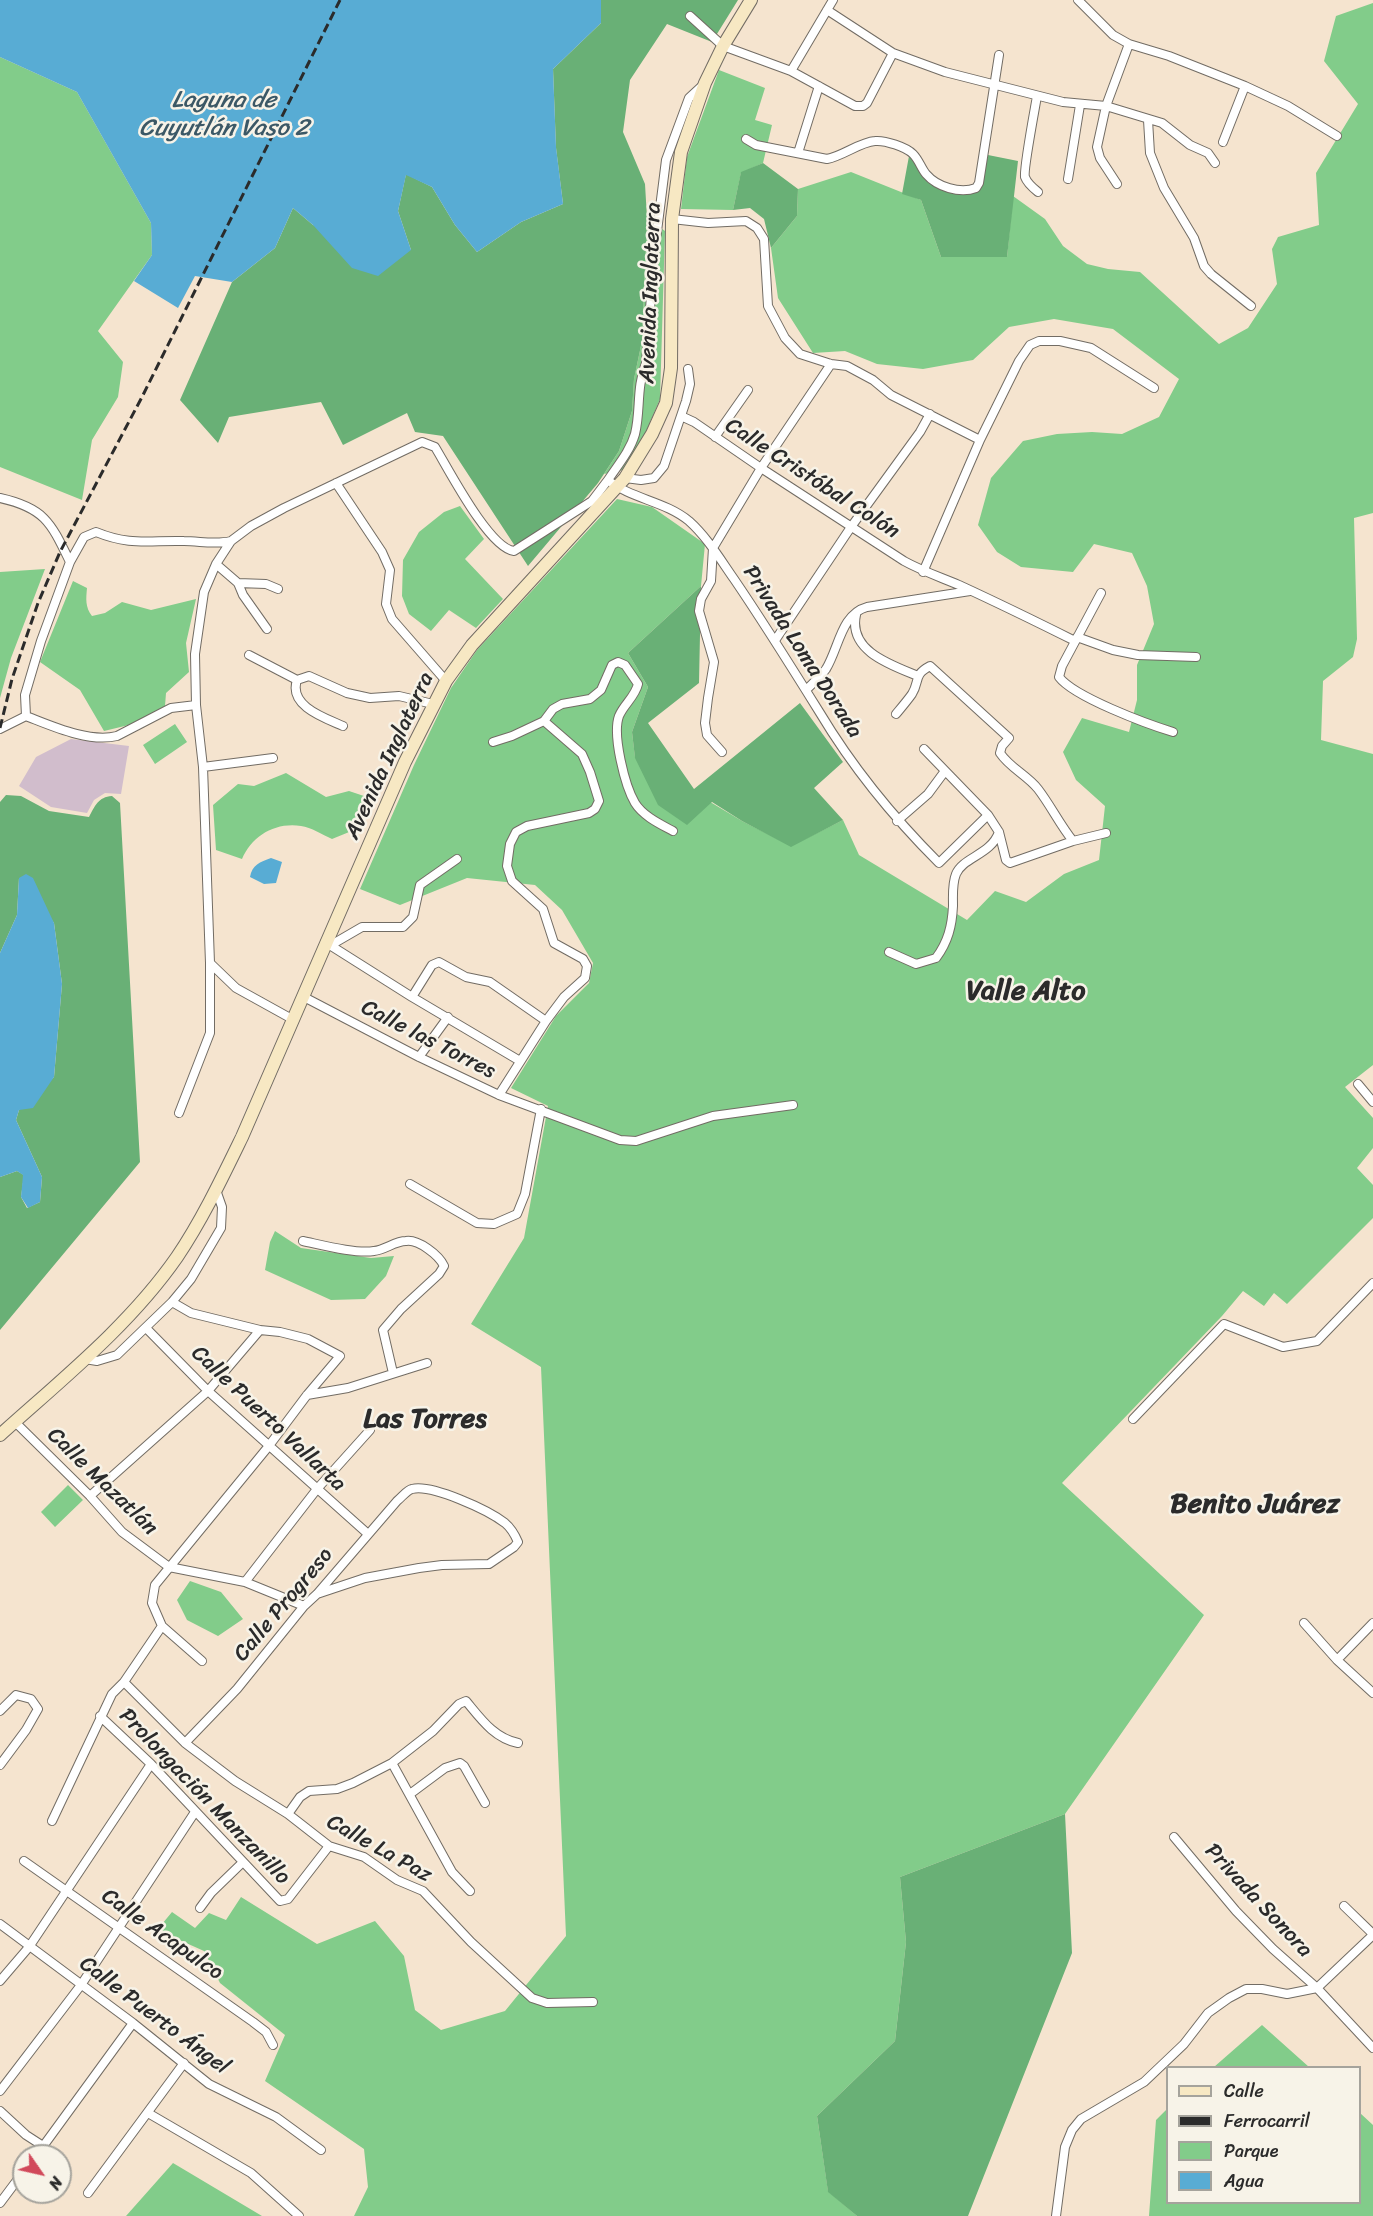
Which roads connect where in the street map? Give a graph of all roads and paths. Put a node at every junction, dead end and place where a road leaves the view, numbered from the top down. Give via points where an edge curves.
1 (751, 0) edge
2 (833, 0) edge
3 (1078, 0) edge
4 (827, 10) junction
5 (690, 16) dead end
6 (1129, 44) junction
7 (723, 46) junction
8 (893, 53) junction
9 (999, 55) dead end
10 (790, 71) junction
11 (705, 83) junction
12 (819, 86) junction
13 (993, 86) junction
14 (1245, 86) junction
15 (1037, 96) junction
16 (1080, 105) junction
17 (1106, 106) junction
18 (1148, 120) junction
19 (1337, 136) dead end
20 (746, 139) dead end
21 (1223, 142) dead end
22 (798, 153) junction
23 (1215, 164) dead end
24 (1068, 179) dead end
25 (1117, 184) dead end
26 (1038, 192) dead end
27 (672, 219) junction
28 (1251, 306) dead end
29 (831, 364) junction
30 (688, 369) dead end
31 (1154, 388) dead end
32 (748, 390) dead end
33 (930, 414) junction
34 (681, 416) junction
35 (715, 437) junction
36 (980, 440) junction
37 (761, 468) junction
38 (616, 481) junction
39 (336, 483) junction
40 (0, 498) edge
41 (851, 527) junction
42 (231, 541) junction
43 (713, 548) junction
44 (70, 562) junction
45 (216, 564) junction
46 (923, 572) junction
47 (238, 583) junction
48 (278, 589) dead end
49 (971, 591) junction
50 (1101, 593) dead end
51 (856, 611) junction
52 (267, 629) dead end
53 (776, 639) junction
54 (1076, 639) junction
55 (249, 655) dead end
56 (1196, 657) dead end
57 (918, 676) junction
58 (297, 680) junction
59 (446, 681) junction
60 (806, 690) junction
61 (434, 704) junction
62 (196, 705) junction
63 (896, 714) dead end
64 (26, 716) junction
65 (544, 721) junction
66 (343, 726) dead end
67 (0, 729) edge
68 (1173, 732) dead end
69 (493, 741) dead end
70 (924, 749) dead end
71 (722, 752) dead end
72 (273, 758) dead end
73 (203, 767) junction
74 (945, 771) junction
75 (988, 815) junction
76 (897, 821) junction
77 (673, 831) dead end
78 (999, 832) junction
79 (1106, 833) dead end
80 (1073, 841) junction
81 (457, 859) dead end
82 (328, 943) junction
83 (889, 952) dead end
84 (210, 963) junction
85 (302, 996) junction
86 (412, 997) junction
87 (448, 1017) junction
88 (292, 1019) junction
89 (546, 1022) junction
90 (419, 1057) junction
91 (520, 1060) junction
92 (1358, 1084) dead end
93 (499, 1095) junction
94 (1373, 1102) edge
95 (793, 1105) dead end
96 (541, 1109) junction
97 (179, 1113) dead end
98 (410, 1184) dead end
99 (216, 1190) junction
100 (303, 1241) dead end
101 (1373, 1283) edge
102 (172, 1302) junction
103 (146, 1328) junction
104 (260, 1330) junction
105 (85, 1359) junction
106 (428, 1363) dead end
107 (393, 1373) junction
108 (208, 1391) junction
109 (307, 1395) junction
110 (1133, 1419) dead end
111 (15, 1422) junction
112 (370, 1430) dead end
113 (0, 1435) edge
114 (268, 1447) junction
115 (317, 1489) junction
116 (90, 1496) junction
117 (368, 1534) junction
118 (169, 1568) junction
119 (245, 1582) junction
120 (317, 1594) junction
121 (304, 1606) junction
122 (1304, 1623) dead end
123 (1373, 1623) edge
124 (162, 1626) junction
125 (1337, 1660) junction
126 (202, 1661) dead end
127 (124, 1682) junction
128 (1373, 1694) edge
129 (0, 1710) edge
130 (100, 1716) junction
131 (185, 1743) junction
132 (518, 1743) dead end
133 (392, 1763) junction
134 (151, 1764) junction
135 (0, 1765) edge
136 (410, 1794) junction
137 (485, 1803) dead end
138 (195, 1812) junction
139 (288, 1814) junction
140 (52, 1821) dead end
141 (1174, 1837) dead end
142 (329, 1846) junction
143 (24, 1861) dead end
144 (243, 1862) junction
145 (470, 1890) dead end
146 (67, 1891) junction
147 (1344, 1906) dead end
148 (200, 1908) dead end
149 (0, 1924) edge
150 (120, 1928) junction
151 (1373, 1934) edge
152 (28, 1947) junction
153 (0, 1982) edge
154 (81, 1985) junction
155 (1317, 1988) junction
156 (593, 2002) dead end
157 (133, 2023) junction
158 (273, 2045) dead end
159 (1373, 2048) edge
160 (184, 2063) junction
161 (0, 2091) edge
162 (0, 2112) edge
163 (148, 2113) junction
164 (40, 2144) edge
165 (44, 2144) edge
166 (321, 2150) dead end
167 (12, 2187) edge
168 (88, 2193) dead end
169 (0, 2203) edge
170 (299, 2216) edge
171 (1056, 2216) edge

1 - 7 main road, Avenida Inglaterra
2 - 4 street
3 - 6 street via 1113,35
4 - 8 street
4 - 10 street
5 - 7 street
6 - 14 street
6 - 17 street
7 - 10 street
7 - 11 main road, Avenida Inglaterra
8 - 12 street via 863,106 855,106
8 - 13 street
9 - 13 street
10 - 12 street
11 - 27 main road, Avenida Inglaterra via 681,152
11 - 38 street via 689,98 666,160 639,414
12 - 22 street
13 - 15 street
13 - 22 street via 979,183 966,192 932,180 912,153 888,143 873,141 827,159
14 - 19 street
14 - 21 street
15 - 16 street
15 - 26 street via 1024,170 1026,180
16 - 17 street
16 - 24 street
17 - 18 street
17 - 25 street via 1097,147
18 - 23 street via 1162,123 1190,145 1208,153
18 - 28 street via 1150,153 1164,188 1194,238 1204,266
20 - 22 street via 756,145
27 - 29 street via 708,223 746,221 757,228 764,239 768,306 779,327 800,354
27 - 38 main road, Avenida Inglaterra via 671,368 666,403 652,434
29 - 33 street via 847,366 891,395
29 - 37 street
30 - 34 street via 690,384
31 - 36 street via 1091,348 1039,341 1030,345 1019,361
32 - 35 street
33 - 36 street
33 - 41 street
34 - 35 street, Calle Cristóbal Colón
34 - 38 street via 664,466 654,478
35 - 37 street, Calle Cristóbal Colón
36 - 46 street
37 - 41 street, Calle Cristóbal Colón
37 - 43 street
38 - 39 street via 514,551 502,548 481,523 435,447 429,444 422,442
38 - 43 street, Privada Loma Dorada via 688,521
38 - 59 main road, Avenida Inglaterra via 472,645
39 - 42 street via 251,526
39 - 59 street via 390,570 386,603 392,620
40 - 44 street via 35,510 53,528
41 - 46 street, Calle Cristóbal Colón
41 - 53 street
42 - 44 street via 130,542 96,532 84,537
42 - 45 street
43 - 53 street, Privada Loma Dorada
43 - 71 street via 711,581 699,611 714,662 705,723 707,735
44 - 64 street via 25,695
45 - 47 street
45 - 62 street via 204,592 195,654
46 - 49 street, Calle Cristóbal Colón
47 - 48 street via 266,584
47 - 52 street
49 - 51 street
49 - 54 street, Calle Cristóbal Colón
50 - 54 street
51 - 57 street via 856,637 869,651
51 - 60 street via 821,675
53 - 60 street, Privada Loma Dorada
54 - 56 street, Calle Cristóbal Colón via 1137,655
54 - 68 street via 1059,677 1065,685
55 - 58 street
57 - 63 street via 913,692
57 - 80 street via 930,666 1009,738 1000,753 1037,788
58 - 61 street via 309,676 347,693 370,698 399,696
58 - 66 street via 299,699 309,710
59 - 61 main road, Avenida Inglaterra
60 - 76 street, Privada Loma Dorada
61 - 82 main road, Avenida Inglaterra
62 - 64 street via 171,708 107,738 66,731
62 - 73 street
64 - 67 street
65 - 69 street
65 - 77 street via 562,704 590,699 601,690 612,665 625,665 638,684 620,715 616,734 624,771 635,803 652,820
65 - 89 street via 582,754 599,801 589,813 527,826 516,832 510,844 507,866 512,881 543,909 554,943 583,959 587,966 585,978 564,997
70 - 74 street
72 - 73 street
73 - 84 street
74 - 75 street
74 - 76 street via 928,794
75 - 76 street, Privada Loma Dorada via 939,863
75 - 78 street
78 - 80 street via 1010,863
78 - 83 street via 982,854 957,872 952,887 950,934 936,958 916,964
79 - 80 street
81 - 82 street via 420,885 413,917 402,927 362,927
82 - 85 main road, Avenida Inglaterra
82 - 86 street
84 - 88 street via 237,988
84 - 97 street via 210,1033
85 - 88 main road, Avenida Inglaterra
85 - 90 street, Calle las Torres
86 - 87 street
86 - 89 street via 432,965 439,962 466,977 490,982
87 - 90 street
87 - 91 street
88 - 99 main road, Avenida Inglaterra
89 - 91 street
90 - 93 street, Calle las Torres
91 - 93 street
92 - 94 street
93 - 96 street, Calle las Torres
95 - 96 street, Calle las Torres via 713,1116 636,1141 620,1140
96 - 98 street via 525,1194 517,1214 494,1224 477,1223
99 - 102 street via 222,1207 221,1228 191,1279
99 - 105 main road, Avenida Inglaterra via 177,1257 147,1296
100 - 107 street via 374,1252 407,1240 441,1259 444,1266 440,1274 400,1309 383,1330
101 - 110 street via 1317,1341 1283,1347 1224,1324
102 - 103 street
102 - 104 street via 191,1313
103 - 105 street via 117,1355 97,1361
103 - 108 street, Calle Puerto Vallarta
104 - 108 street
104 - 109 street via 308,1339 340,1356
105 - 111 main road, Avenida Inglaterra
106 - 107 street
107 - 109 street via 348,1388
108 - 114 street, Calle Puerto Vallarta
108 - 116 street
109 - 114 street
111 - 113 main road, Avenida Inglaterra
111 - 116 street, Calle Mazatlán
112 - 115 street
114 - 115 street, Calle Puerto Vallarta
114 - 118 street
115 - 117 street, Calle Puerto Vallarta
115 - 119 street
116 - 118 street, Calle Mazatlán via 122,1532
117 - 120 street, Calle Progreso
117 - 120 street, Calle Progreso via 410,1489 428,1488 490,1514 506,1524 518,1542 489,1564 408,1570 364,1578
118 - 119 street, Calle Mazatlán
118 - 124 street via 154,1585 152,1603
119 - 121 street, Calle Mazatlán
120 - 121 street, Calle Progreso
121 - 131 street, Calle Progreso via 237,1689
122 - 125 street
123 - 125 street
124 - 126 street
124 - 127 street, Prolongación Manzanillo
125 - 128 street
127 - 130 street, Prolongación Manzanillo
127 - 131 street, Calle La Paz
129 - 135 street via 16,1695 31,1699 38,1709
130 - 134 street, Prolongación Manzanillo
130 - 140 street
131 - 139 street, Calle La Paz
132 - 133 street via 488,1727 466,1701
133 - 136 street
133 - 139 street via 337,1789 309,1791
134 - 138 street, Prolongación Manzanillo
134 - 146 street
136 - 137 street via 445,1768 460,1763
136 - 145 street via 452,1872
138 - 144 street, Prolongación Manzanillo
138 - 150 street
139 - 142 street, Calle La Paz
141 - 155 street, Privada Sonora via 1236,1911
142 - 144 street, Prolongación Manzanillo via 285,1901 280,1901
142 - 156 street, Calle La Paz via 364,1857 397,1880 423,1891 532,1998 547,2003
143 - 146 street, Calle Acapulco
144 - 148 street
146 - 150 street, Calle Acapulco
146 - 152 street
147 - 151 street
149 - 152 street, Calle Puerto Ángel
150 - 154 street
150 - 158 street, Calle Acapulco via 254,2022
151 - 155 street
152 - 153 street
152 - 154 street, Calle Puerto Ángel
154 - 157 street, Calle Puerto Ángel
154 - 161 street
155 - 159 street, Privada Sonora
155 - 171 street via 1287,1994 1246,1989 1228,1998 1208,2013 1184,2044 1144,2082 1081,2120 1065,2147
157 - 160 street, Calle Puerto Ángel
157 - 165 street
160 - 163 street
160 - 166 street, Calle Puerto Ángel via 209,2084 276,2117
162 - 164 street
163 - 168 street
163 - 170 street via 251,2173
167 - 169 street

